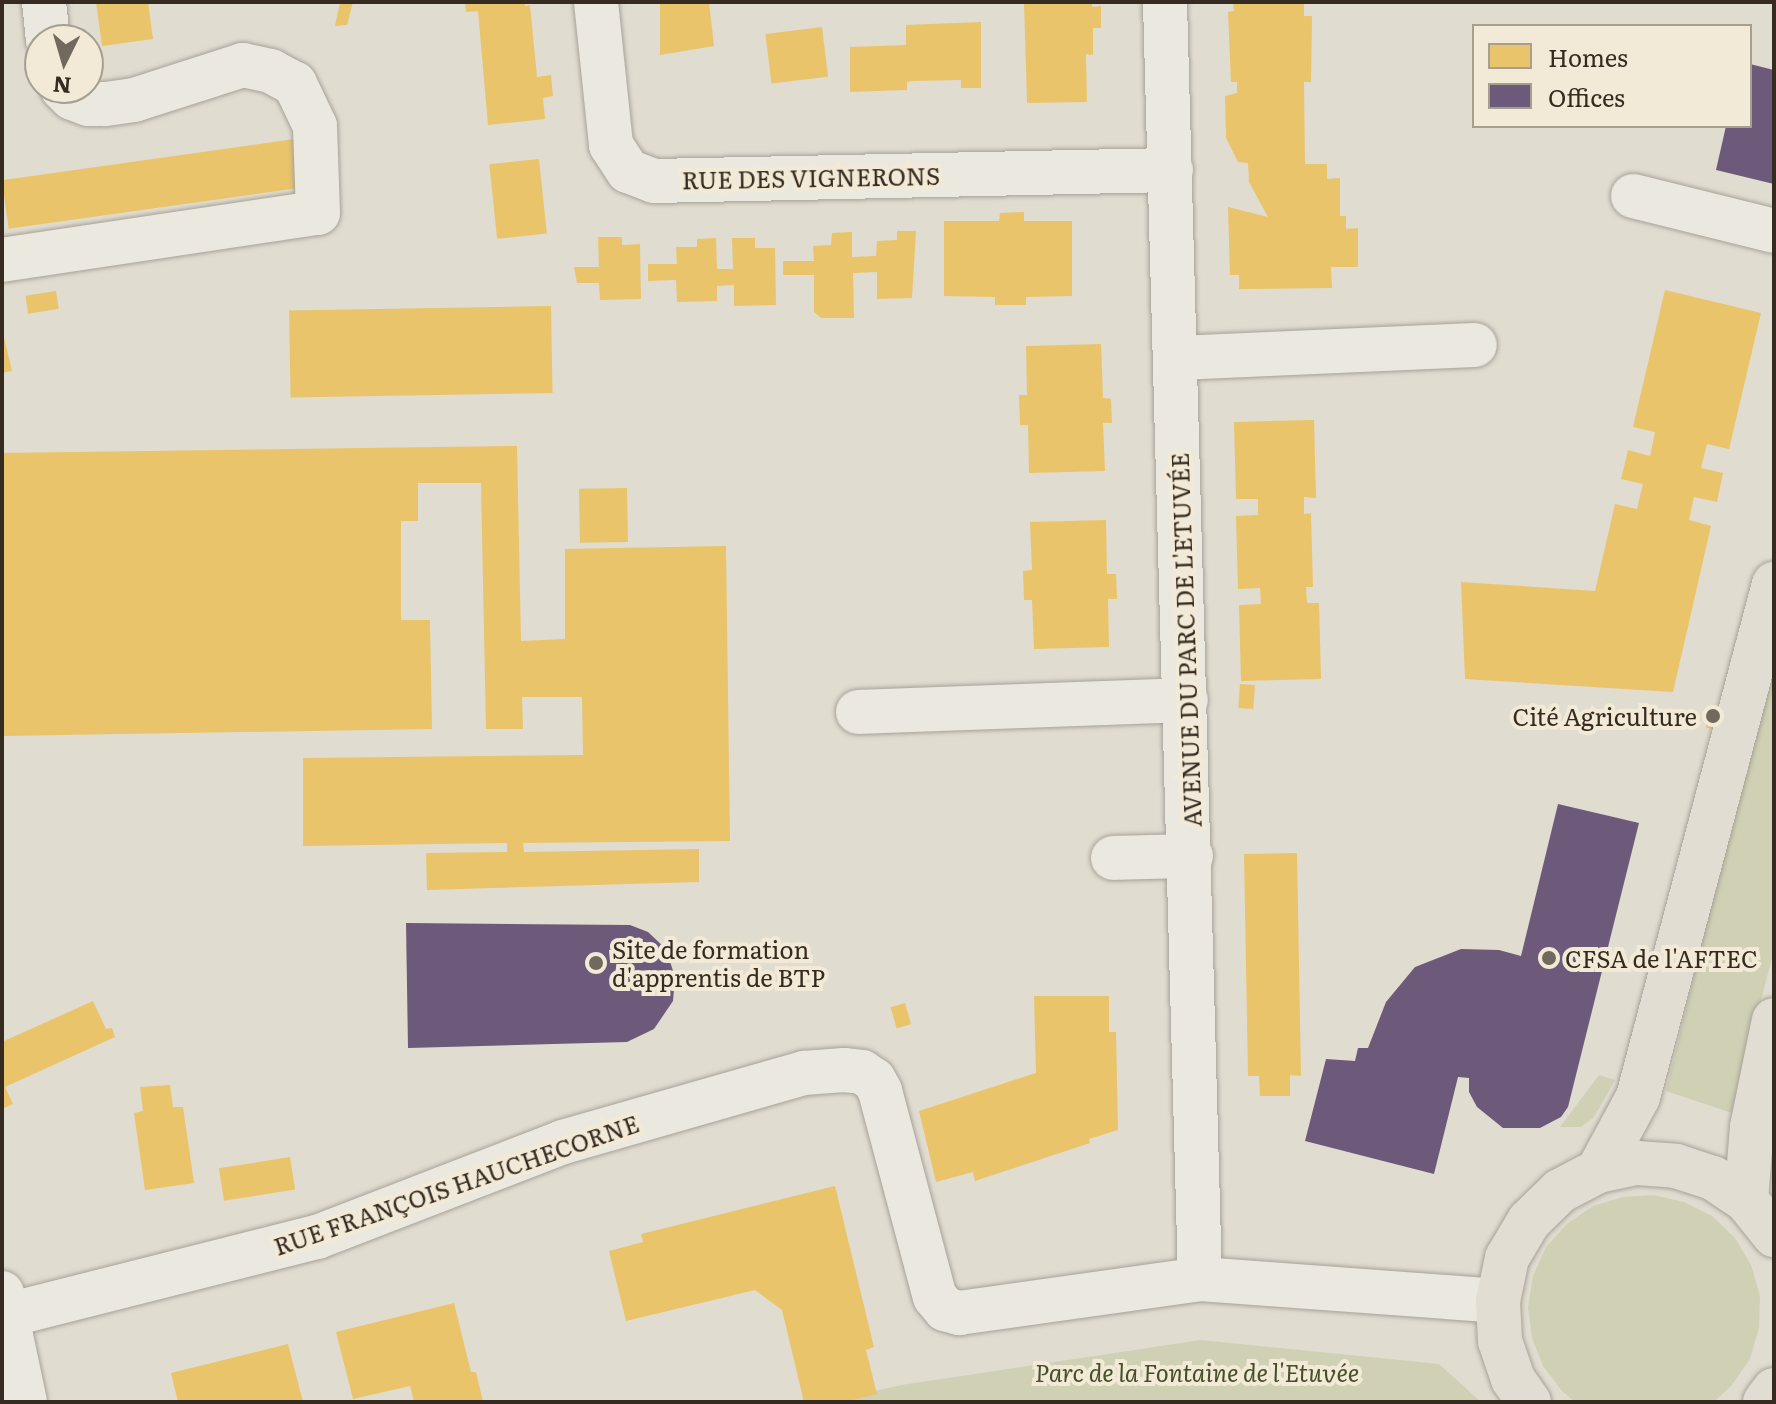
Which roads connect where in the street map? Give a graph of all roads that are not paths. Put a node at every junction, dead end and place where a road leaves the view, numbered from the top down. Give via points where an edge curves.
1 (44, 2) edge
2 (596, 2) edge
3 (1165, 2) edge
4 (46, 24) edge
5 (104, 104) edge
6 (1171, 170) junction
7 (1633, 196) dead end
8 (1774, 231) edge
9 (2, 260) edge
10 (1475, 345) dead end
11 (1177, 358) junction
12 (1774, 584) edge
13 (1186, 700) junction
14 (858, 712) dead end
15 (1191, 856) junction
16 (1113, 858) dead end
17 (1774, 1020) edge
18 (1598, 1171) junction
19 (1746, 1200) junction
20 (1774, 1235) edge
21 (1200, 1279) junction
22 (1498, 1301) junction
23 (5, 1304) edge
24 (1774, 1390) edge
25 (25, 1402) edge
26 (1529, 1402) edge
27 (1765, 1402) edge

1 - 4 street
2 - 6 street, RUE DES VIGNERONS via 611,145 628,171 654,181
3 - 6 street, AVENUE DU PARC DE L'ETUVÉE
5 - 9 street via 134,100 243,65 271,71 295,84 315,126 318,213
6 - 11 street, AVENUE DU PARC DE L'ETUVÉE
7 - 8 street
10 - 11 street
11 - 13 street, AVENUE DU PARC DE L'ETUVÉE
12 - 18 main road via 1638,1097
13 - 14 street
13 - 15 street, AVENUE DU PARC DE L'ETUVÉE
15 - 16 street
15 - 21 street, AVENUE DU PARC DE L'ETUVÉE
17 - 19 main road via 1752,1127
18 - 19 main road via 1637,1163 1676,1166 1713,1178
18 - 22 main road via 1560,1191 1529,1221 1507,1258
19 - 20 main road
21 - 22 street, RUE FRANÇOIS HAUCHECORNE
21 - 23 street, RUE FRANÇOIS HAUCHECORNE via 959,1313 945,1309 935,1297 880,1091 862,1072 844,1070 804,1073 563,1142 317,1237
22 - 26 main road via 1500,1341 1513,1379
23 - 25 street
24 - 27 main road

